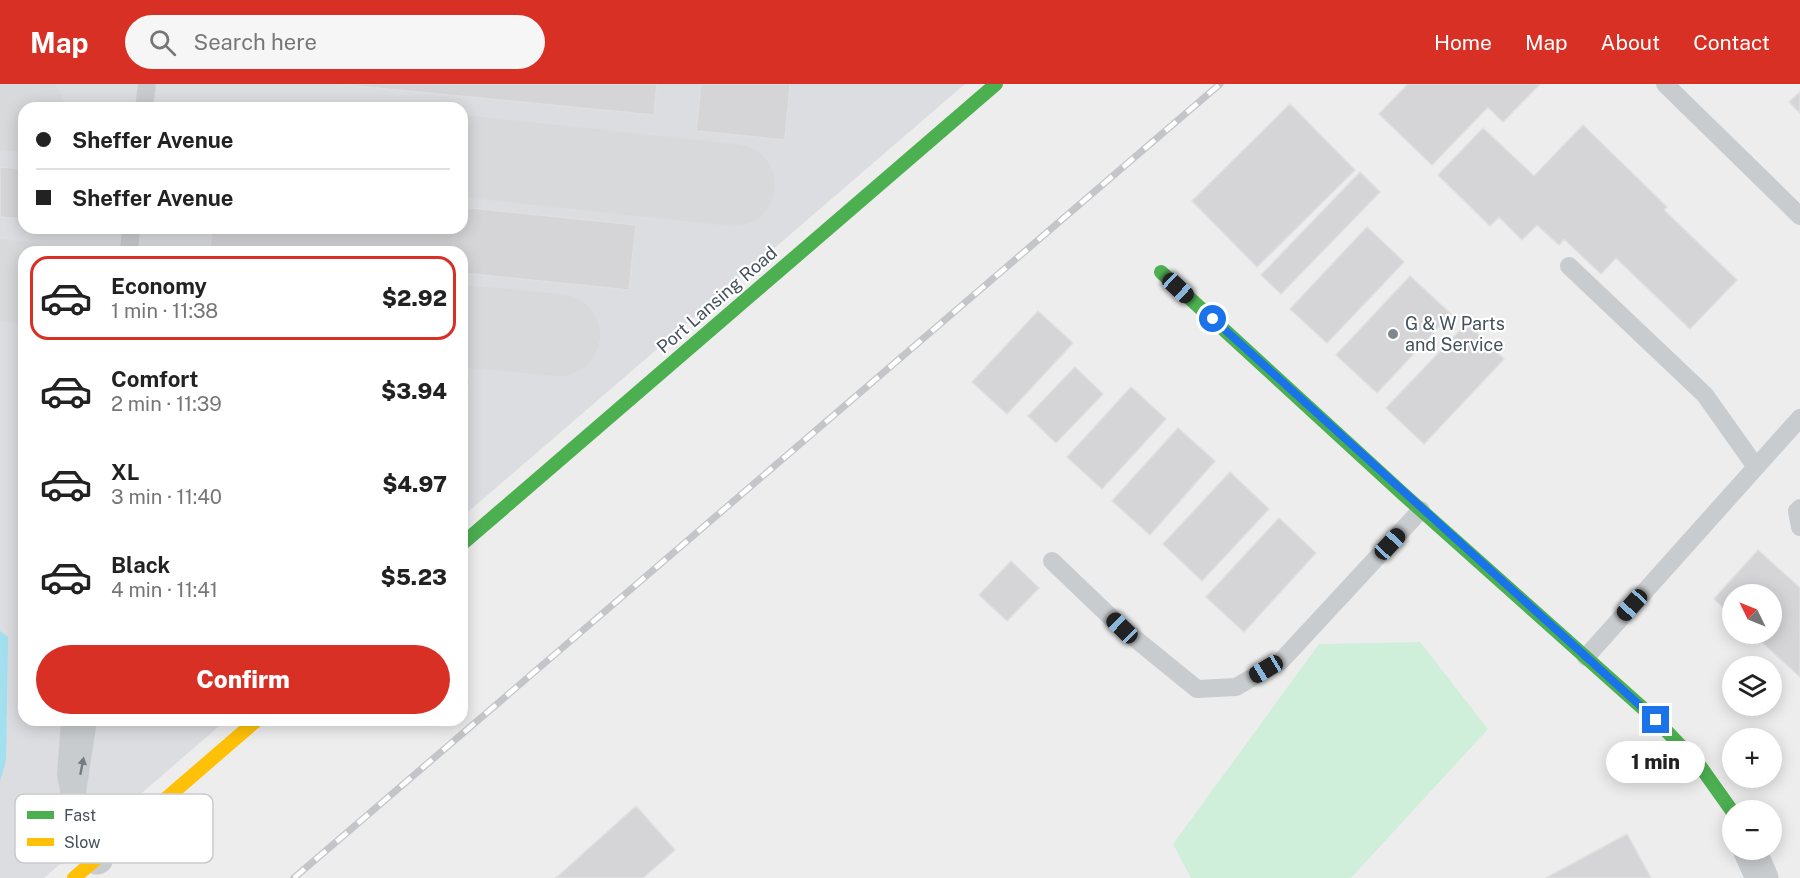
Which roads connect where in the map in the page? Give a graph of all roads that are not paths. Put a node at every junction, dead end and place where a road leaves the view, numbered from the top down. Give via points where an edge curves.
1 (147, 84) edge
2 (996, 84) edge
3 (1665, 84) edge
4 (145, 102) edge
5 (1800, 216) edge
6 (1569, 266) dead end
7 (1161, 272) dead end
8 (1800, 418) edge
9 (1756, 467) junction
10 (1800, 508) edge
11 (1421, 510) junction
12 (1800, 526) edge
13 (468, 539) edge
14 (1052, 561) dead end
15 (1586, 657) junction
16 (70, 726) edge
17 (87, 726) edge
18 (251, 726) edge
19 (70, 794) edge
20 (77, 794) edge
21 (172, 794) edge
22 (1724, 800) edge
23 (1754, 860) edge
24 (1762, 878) edge

1 - 4 lane
2 - 13 street, Port Lansing Road
3 - 5 lane
6 - 9 lane via 1705,395
7 - 11 street
8 - 9 lane
9 - 15 lane
10 - 12 lane
11 - 14 lane via 1281,660 1236,687 1197,689 1122,628
11 - 15 street
15 - 22 street via 1656,720 1700,766
16 - 19 lane via 66,775
20 -> 17 lane
18 - 21 street
23 - 24 street

